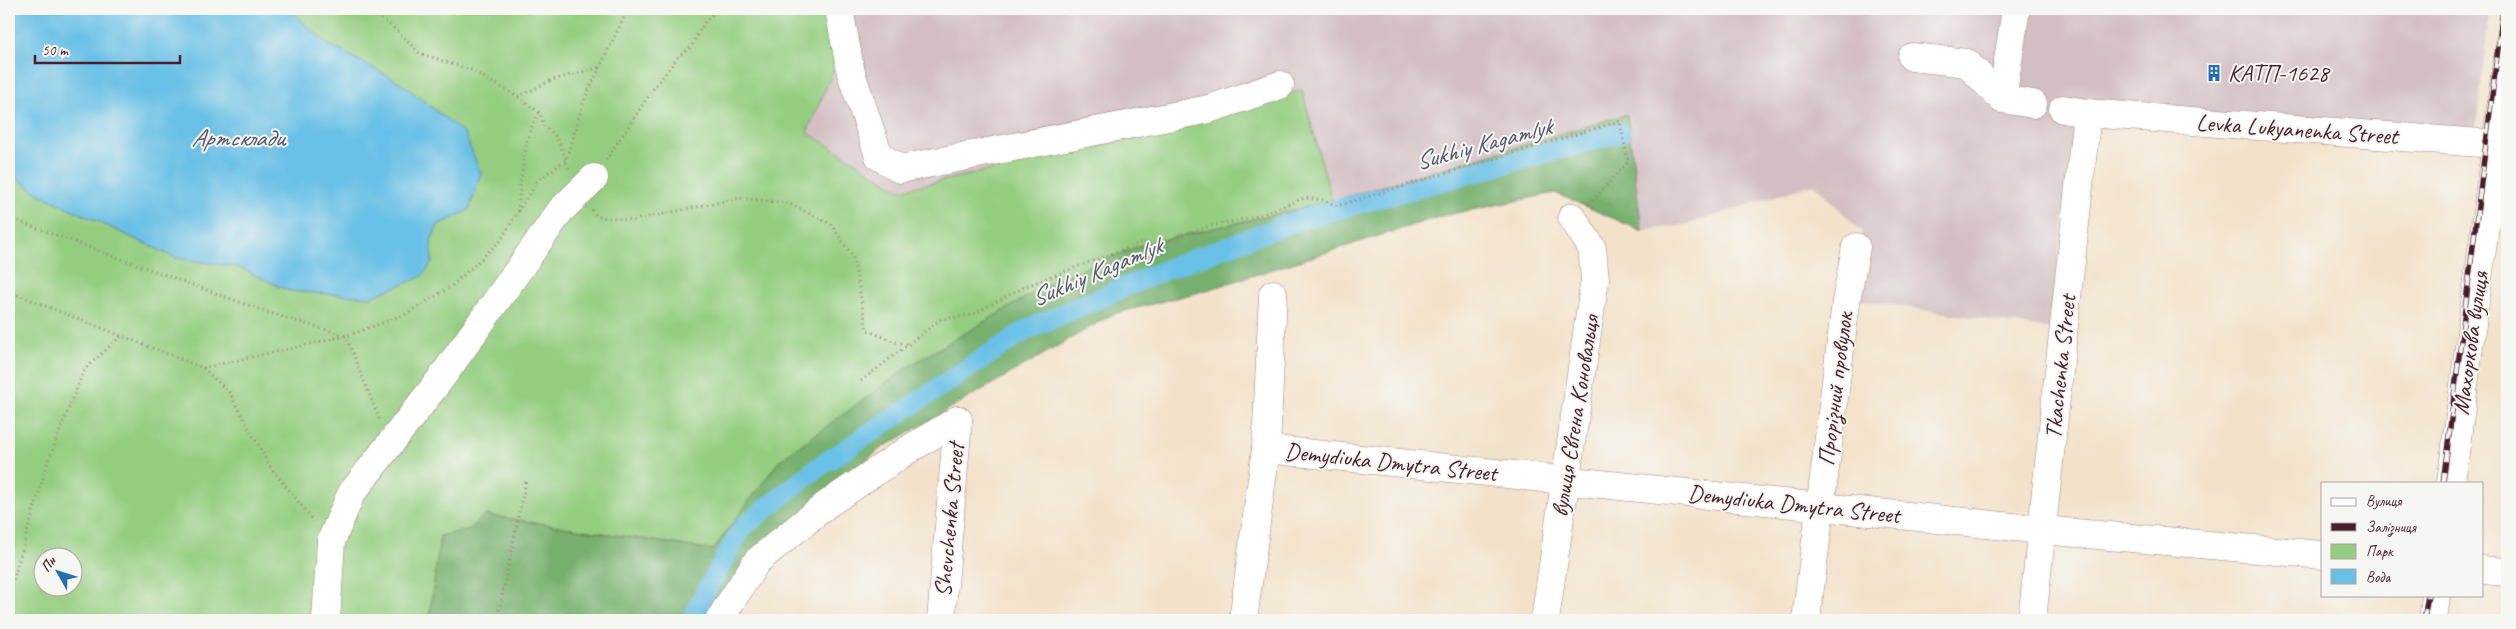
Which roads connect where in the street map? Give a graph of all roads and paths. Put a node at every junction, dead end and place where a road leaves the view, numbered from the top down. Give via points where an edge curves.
1 (370, 9) edge
2 (628, 9) edge
3 (717, 9) edge
4 (839, 9) edge
5 (2016, 9) edge
6 (1912, 57) dead end
7 (2507, 61) edge
8 (601, 67) junction
9 (1280, 85) dead end
10 (518, 97) junction
11 (2002, 99) junction
12 (2033, 104) dead end
13 (2076, 111) joint
14 (540, 113) junction
15 (2502, 144) edge
16 (566, 160) junction
17 (585, 187) junction
18 (518, 212) junction
19 (1572, 217) joint
20 (9, 218) edge
21 (1856, 248) dead end
22 (9, 289) edge
23 (1273, 294) dead end
24 (122, 335) junction
25 (346, 336) junction
26 (907, 344) junction
27 (203, 368) junction
28 (861, 381) dead end
29 (389, 442) junction
30 (1266, 449) junction
31 (1565, 480) junction
32 (526, 481) dead end
33 (2451, 482) edge
34 (1820, 507) junction
35 (2042, 530) junction
36 (331, 541) junction
37 (2321, 555) edge
38 (2484, 570) edge
39 (2507, 572) edge
40 (9, 594) edge
41 (2436, 596) edge
42 (326, 620) edge
43 (497, 620) edge
44 (719, 620) edge
45 (941, 620) edge
46 (1243, 620) edge
47 (1545, 620) edge
48 (1806, 620) edge
49 (2032, 620) edge
50 (2433, 620) edge

1 - 10 path via 419,53 471,70
2 - 8 path
3 - 17 path via 702,24 691,47 678,57 654,88
4 - 9 street via 851,73 879,156 900,169 1209,109
5 - 11 street
6 - 11 street via 1967,63
7 - 15 street, Махоркова вулиця
8 - 10 path via 552,80
8 - 16 path via 585,98
10 - 14 path
11 - 12 street
13 - 15 street, Levka Lukyanenka Street
13 - 35 street, Tkachenka Street
14 - 16 path via 544,126 555,135
14 - 18 path via 533,121 522,171
15 - 33 street, Махоркова вулиця
16 - 17 path
16 - 18 path via 537,181
17 - 26 path via 598,217 634,220 739,198 788,203 832,224 853,257 868,330
17 - 29 street via 561,210 442,376
18 - 25 path via 500,241 452,286 404,315
19 - 26 path via 1597,198 1628,162 1620,121 1337,206 1323,200 1304,198 1258,216 1206,227 1164,243 1140,243 1026,286 972,315 942,319
19 - 31 street, вулиця Євгена Коновальця via 1592,248 1596,279
20 - 25 path via 264,310
21 - 34 street, Прорізний провулок
22 - 24 path
23 - 30 street
24 - 27 path
24 - 40 path via 84,370 48,460
25 - 27 path
25 - 29 path
26 - 28 path
27 - 36 path via 229,392 271,468
29 - 36 street via 351,494
30 - 31 street, Demydiuka Dmytra Street
30 - 46 street
31 - 34 street, Demydiuka Dmytra Street
31 - 47 street, вулиця Євгена Коновальця
32 - 43 path
34 - 35 street, Demydiuka Dmytra Street
34 - 48 street, Прорізний провулок
35 - 37 street, Demydiuka Dmytra Street
35 - 49 street, Tkachenka Street
36 - 42 street
38 - 39 street
41 - 50 street
44 - 45 street, Shevchenka Street via 757,561 826,505 958,420

